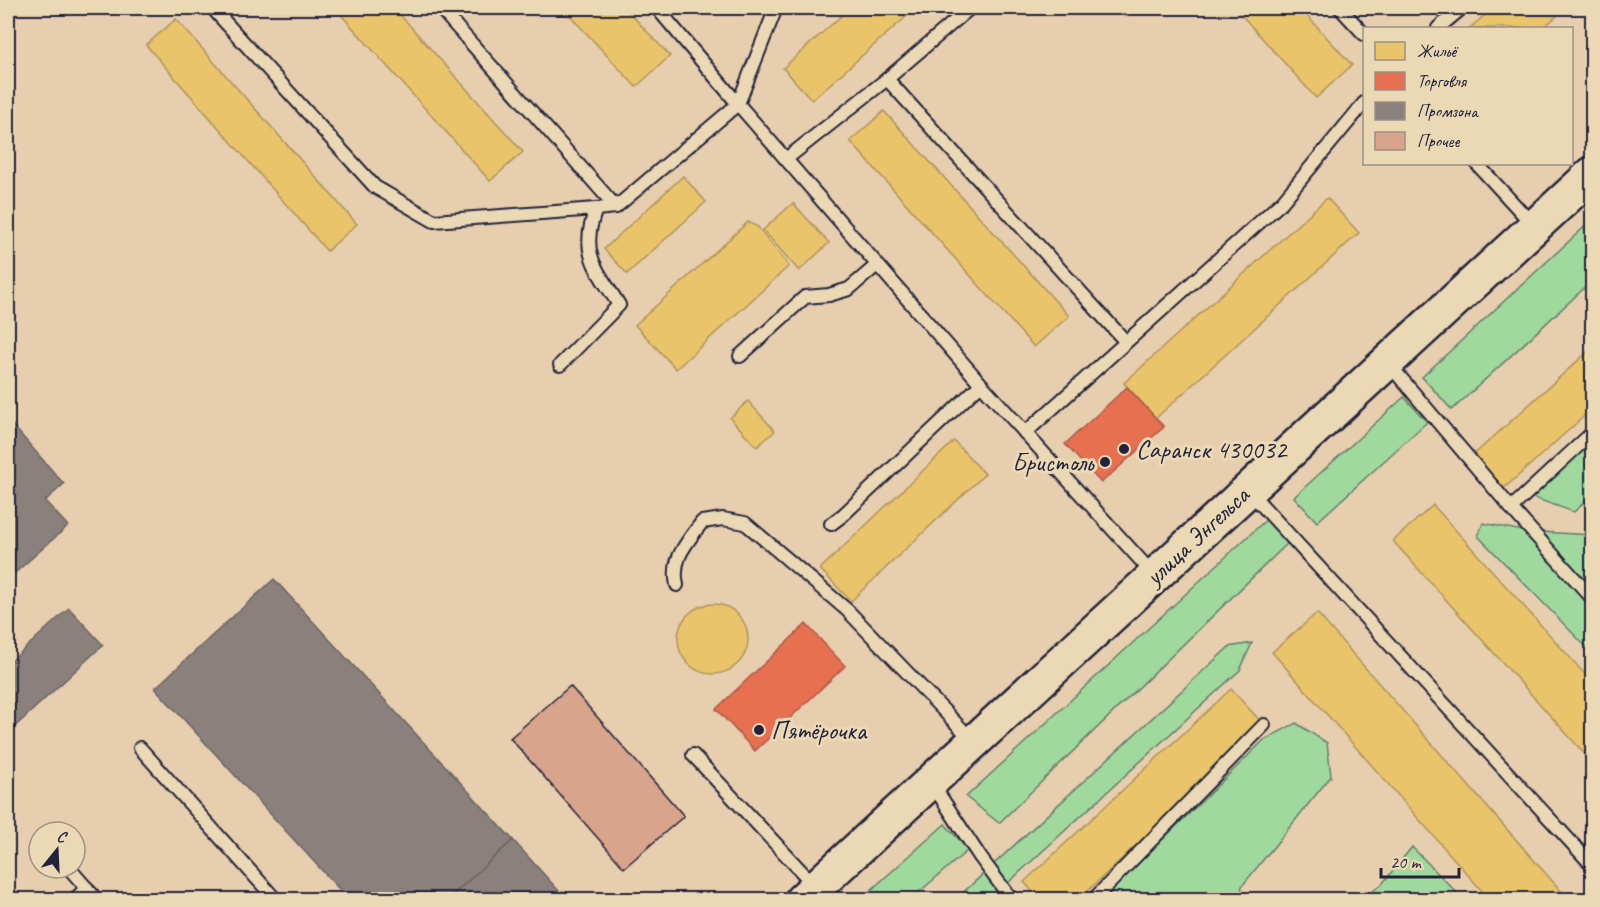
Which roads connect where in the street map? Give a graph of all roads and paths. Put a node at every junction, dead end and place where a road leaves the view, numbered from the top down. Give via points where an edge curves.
1 (217, 8) edge
2 (440, 8) edge
3 (657, 8) edge
4 (776, 8) edge
5 (970, 8) edge
6 (1340, 8) edge
7 (1462, 8) edge
8 (1439, 27) edge
9 (1363, 32) edge
10 (887, 79) junction
11 (738, 104) junction
12 (1363, 105) edge
13 (786, 159) junction
14 (1478, 165) edge
15 (1593, 174) edge
16 (616, 207) junction
17 (596, 209) junction
18 (1535, 227) junction
19 (878, 265) junction
20 (1126, 342) junction
21 (740, 356) dead end
22 (1387, 362) junction
23 (560, 365) dead end
24 (981, 384) junction
25 (1025, 433) junction
26 (1593, 433) edge
27 (1247, 489) junction
28 (1511, 508) junction
29 (831, 524) dead end
30 (1155, 576) junction
31 (677, 585) dead end
32 (1593, 598) edge
33 (1264, 725) dead end
34 (974, 741) junction
35 (140, 748) dead end
36 (693, 755) dead end
37 (930, 782) junction
38 (1593, 865) edge
39 (80, 880) edge
40 (87, 888) junction
41 (809, 893) edge
42 (74, 900) edge
43 (97, 900) edge
44 (276, 900) edge
45 (1012, 900) edge
46 (1093, 900) edge

1 - 17 lane via 216,12 375,187 434,221
2 - 16 lane
3 - 11 lane
4 - 11 lane
5 - 10 lane
6 - 9 lane
7 - 8 lane
10 - 13 lane
10 - 20 lane
11 - 13 lane
11 - 16 lane
12 - 20 lane via 1282,202
13 - 19 lane
14 - 18 lane
15 - 18 main road, улица Энгельса
16 - 17 lane
17 - 23 lane via 588,231 590,258 619,305
18 - 22 main road, улица Энгельса
19 - 21 lane via 849,289 829,296 805,297
19 - 24 lane
20 - 25 lane
22 - 27 main road, улица Энгельса
22 - 28 lane
24 - 25 lane
24 - 29 lane
25 - 30 lane
26 - 28 lane
27 - 30 main road, улица Энгельса
27 - 38 lane
28 - 32 lane
30 - 34 main road, улица Энгельса
31 - 34 lane via 674,573 680,550 702,522 723,519 745,523 847,610
33 - 46 lane
34 - 37 main road, улица Энгельса
35 - 44 lane
36 - 41 lane
37 - 41 main road, улица Энгельса
37 - 45 lane
39 - 40 lane
40 - 42 lane
40 - 43 lane

